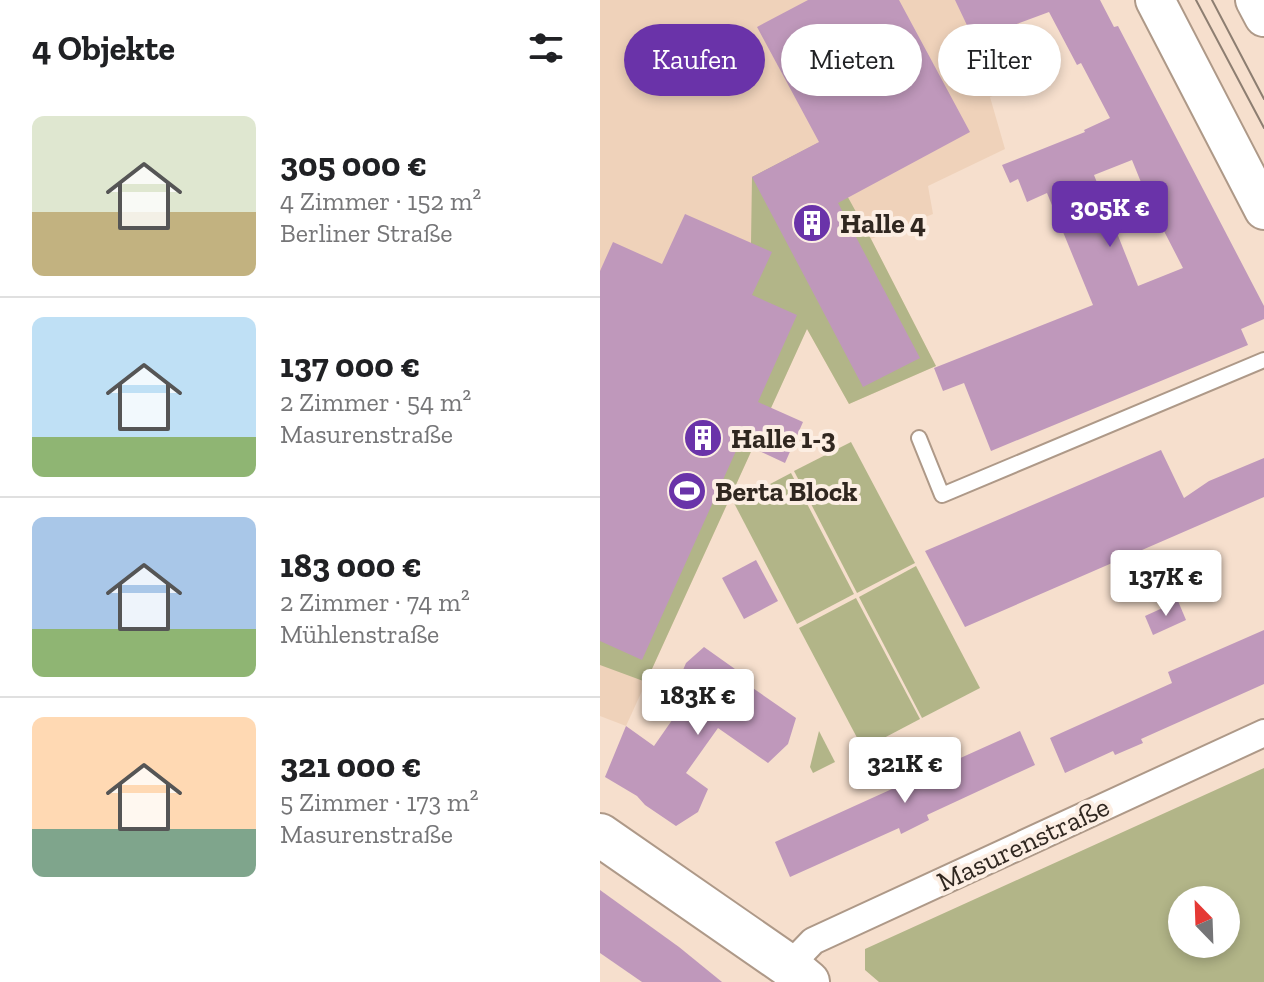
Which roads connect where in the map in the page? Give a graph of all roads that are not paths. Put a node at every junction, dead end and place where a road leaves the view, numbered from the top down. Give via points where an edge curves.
1 (1155, 0) edge
2 (1255, 0) edge
3 (1264, 17) edge
4 (1264, 210) edge
5 (1264, 360) edge
6 (919, 438) dead end
7 (1264, 733) edge
8 (600, 835) edge
9 (798, 974) edge

1 - 4 main road
2 - 3 main road
5 - 6 lane via 942,495
7 - 9 street, Masurenstraße via 813,941
8 - 9 main road

